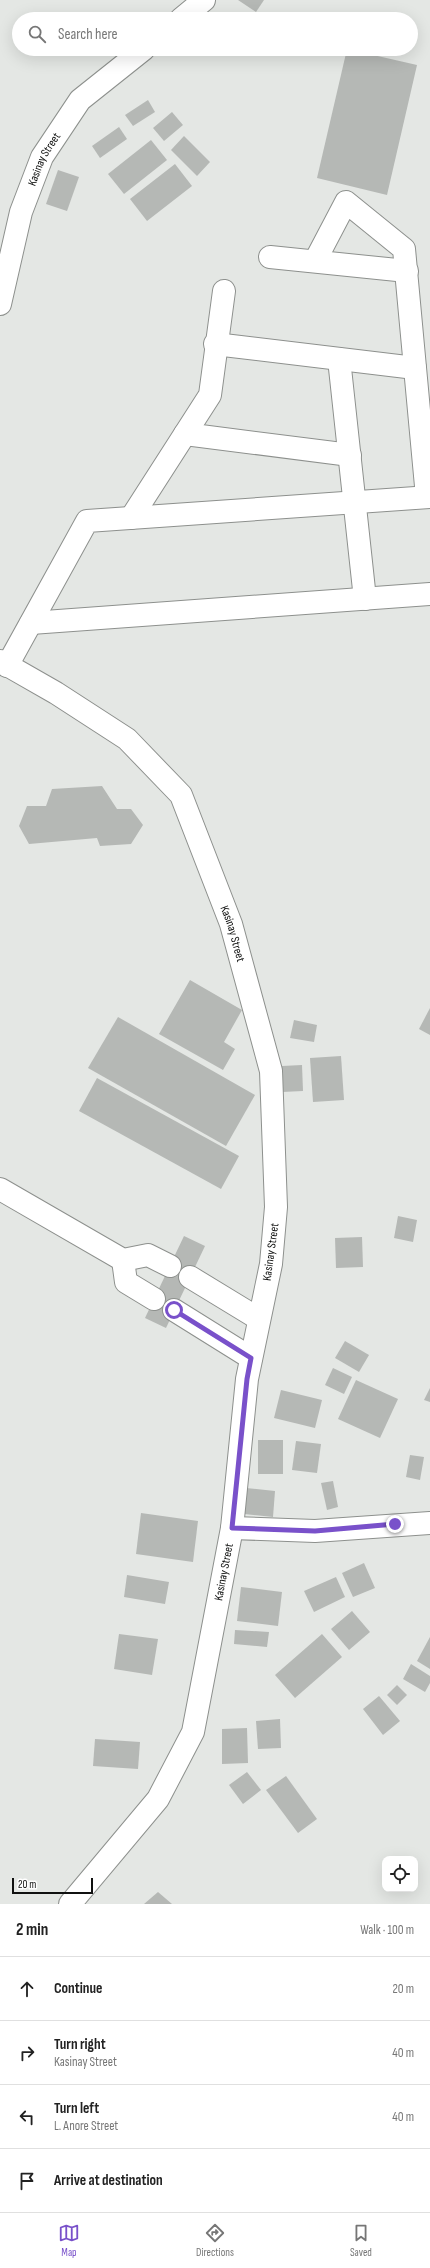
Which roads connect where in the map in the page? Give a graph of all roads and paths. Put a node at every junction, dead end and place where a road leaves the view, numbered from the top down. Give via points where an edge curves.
1 (204, 0) edge
2 (189, 12) edge
3 (135, 56) edge
4 (270, 257) dead end
5 (315, 261) junction
6 (407, 271) junction
7 (224, 291) dead end
8 (0, 304) edge
9 (215, 344) junction
10 (340, 359) junction
11 (415, 368) junction
12 (185, 434) junction
13 (350, 455) junction
14 (428, 497) edge
15 (354, 502) junction
16 (131, 518) junction
17 (430, 594) edge
18 (365, 599) junction
19 (31, 623) junction
20 (4, 664) edge
21 (0, 1189) edge
22 (123, 1260) junction
23 (170, 1266) dead end
24 (190, 1277) dead end
25 (154, 1299) dead end
26 (174, 1310) dead end
27 (259, 1319) junction
28 (251, 1358) junction
29 (430, 1523) edge
30 (232, 1528) junction
31 (70, 1904) edge

1 - 2 street
3 - 8 street, Kasinay Street via 80,100 42,157 21,212
4 - 5 street
5 - 6 street
5 - 6 street via 346,202 404,249
6 - 11 street
7 - 9 street
9 - 10 street
9 - 12 street via 210,395
10 - 11 street
10 - 13 street
11 - 14 street
12 - 13 street
12 - 16 street
13 - 15 street
14 - 15 street
15 - 16 street
15 - 18 street
16 - 19 street via 86,521
17 - 18 street
18 - 19 street
19 - 20 street
20 - 27 street, Kasinay Street via 56,693 128,739 181,795 231,924 271,1071 276,1207 271,1264
21 - 22 street
22 - 23 street via 148,1255
22 - 25 street via 126,1282
24 - 27 street
26 - 28 street
27 - 28 street, Kasinay Street
28 - 30 street, Kasinay Street
29 - 30 street via 315,1531
30 - 31 street, Kasinay Street via 193,1732 158,1799

